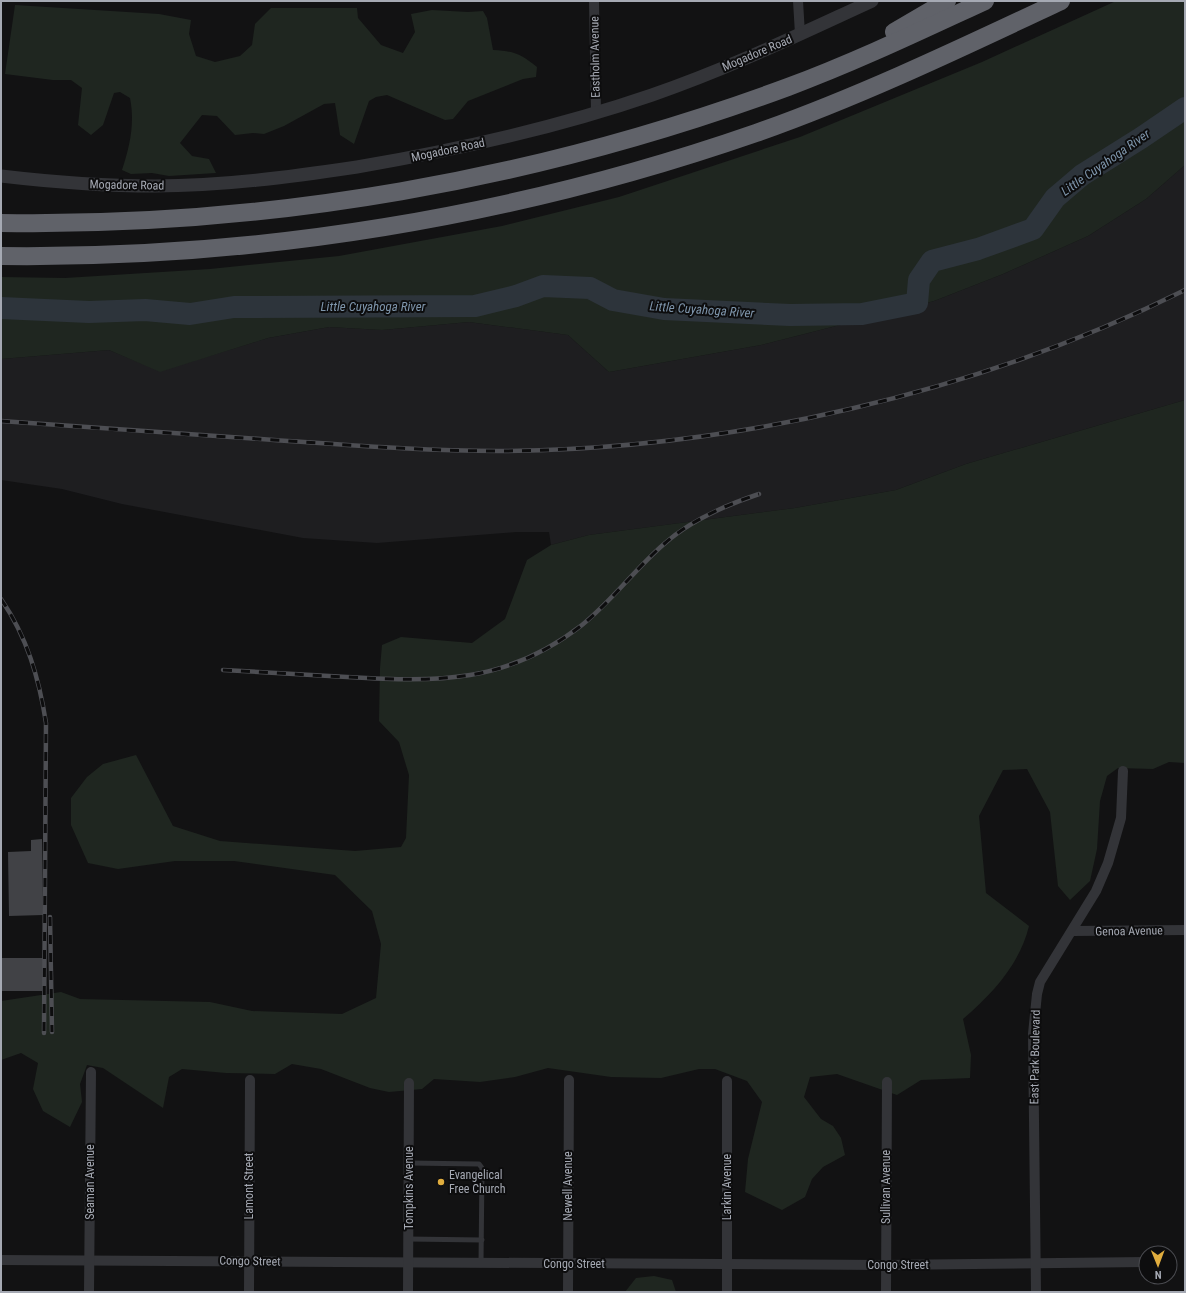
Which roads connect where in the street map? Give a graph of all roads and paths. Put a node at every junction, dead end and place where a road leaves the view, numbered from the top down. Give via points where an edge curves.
1 (594, 1) edge
2 (798, 1) edge
3 (872, 1) edge
4 (947, 1) edge
5 (985, 1) edge
6 (1061, 1) edge
7 (800, 34) junction
8 (848, 63) junction
9 (596, 113) junction
10 (1, 176) edge
11 (1, 223) edge
12 (1, 256) edge
13 (1123, 771) dead end
14 (1185, 930) edge
15 (1073, 931) junction
16 (91, 1072) dead end
17 (250, 1080) dead end
18 (569, 1080) dead end
19 (727, 1082) dead end
20 (887, 1082) dead end
21 (408, 1083) dead end
22 (408, 1163) junction
23 (408, 1239) junction
24 (482, 1240) junction
25 (1, 1260) edge
26 (89, 1260) junction
27 (249, 1261) junction
28 (1138, 1262) edge
29 (408, 1263) junction
30 (481, 1263) junction
31 (568, 1264) junction
32 (727, 1264) junction
33 (1036, 1264) junction
34 (886, 1265) junction
35 (89, 1292) edge
36 (249, 1292) edge
37 (408, 1292) edge
38 (568, 1292) edge
39 (727, 1292) edge
40 (886, 1292) edge
41 (1036, 1292) edge

1 - 9 street, Eastholm Avenue
2 - 7 street
3 - 7 street, Mogadore Road
4 - 8 highway
5 - 8 highway
6 - 12 highway via 867,90 758,132 572,189 438,218 333,236 207,249 100,255
7 - 9 street, Mogadore Road via 686,82
8 - 11 highway via 789,87 667,128 543,163 464,180 384,195 254,213 151,221
9 - 10 street, Mogadore Road via 442,152 254,181 204,185 128,186
13 - 15 street, East Park Boulevard via 1121,818 1115,844 1096,891
14 - 15 street, Genoa Avenue
15 - 33 street, East Park Boulevard via 1048,968 1036,994 1033,1034
16 - 26 street, Seaman Avenue
17 - 27 street, Lamont Street
18 - 31 street, Newell Avenue
19 - 32 street, Larkin Avenue
20 - 34 street, Sullivan Avenue
21 - 22 street, Tompkins Avenue
22 - 23 street, Tompkins Avenue
22 - 24 lane via 479,1164 483,1176
23 - 24 lane
23 - 29 street, Tompkins Avenue
24 - 30 lane
25 - 26 street, Congo Street
26 - 27 street, Congo Street
26 - 35 street, Seaman Avenue
27 - 29 street, Congo Street
27 - 36 street, Lamont Street
28 - 33 street, Congo Street
29 - 30 street, Congo Street
29 - 37 street, Tompkins Avenue
30 - 31 street, Congo Street
31 - 32 street, Congo Street
31 - 38 street, Newell Avenue
32 - 34 street, Congo Street
32 - 39 street, Larkin Avenue
33 - 34 street, Congo Street
33 - 41 street, East Park Boulevard
34 - 40 street, Sullivan Avenue

